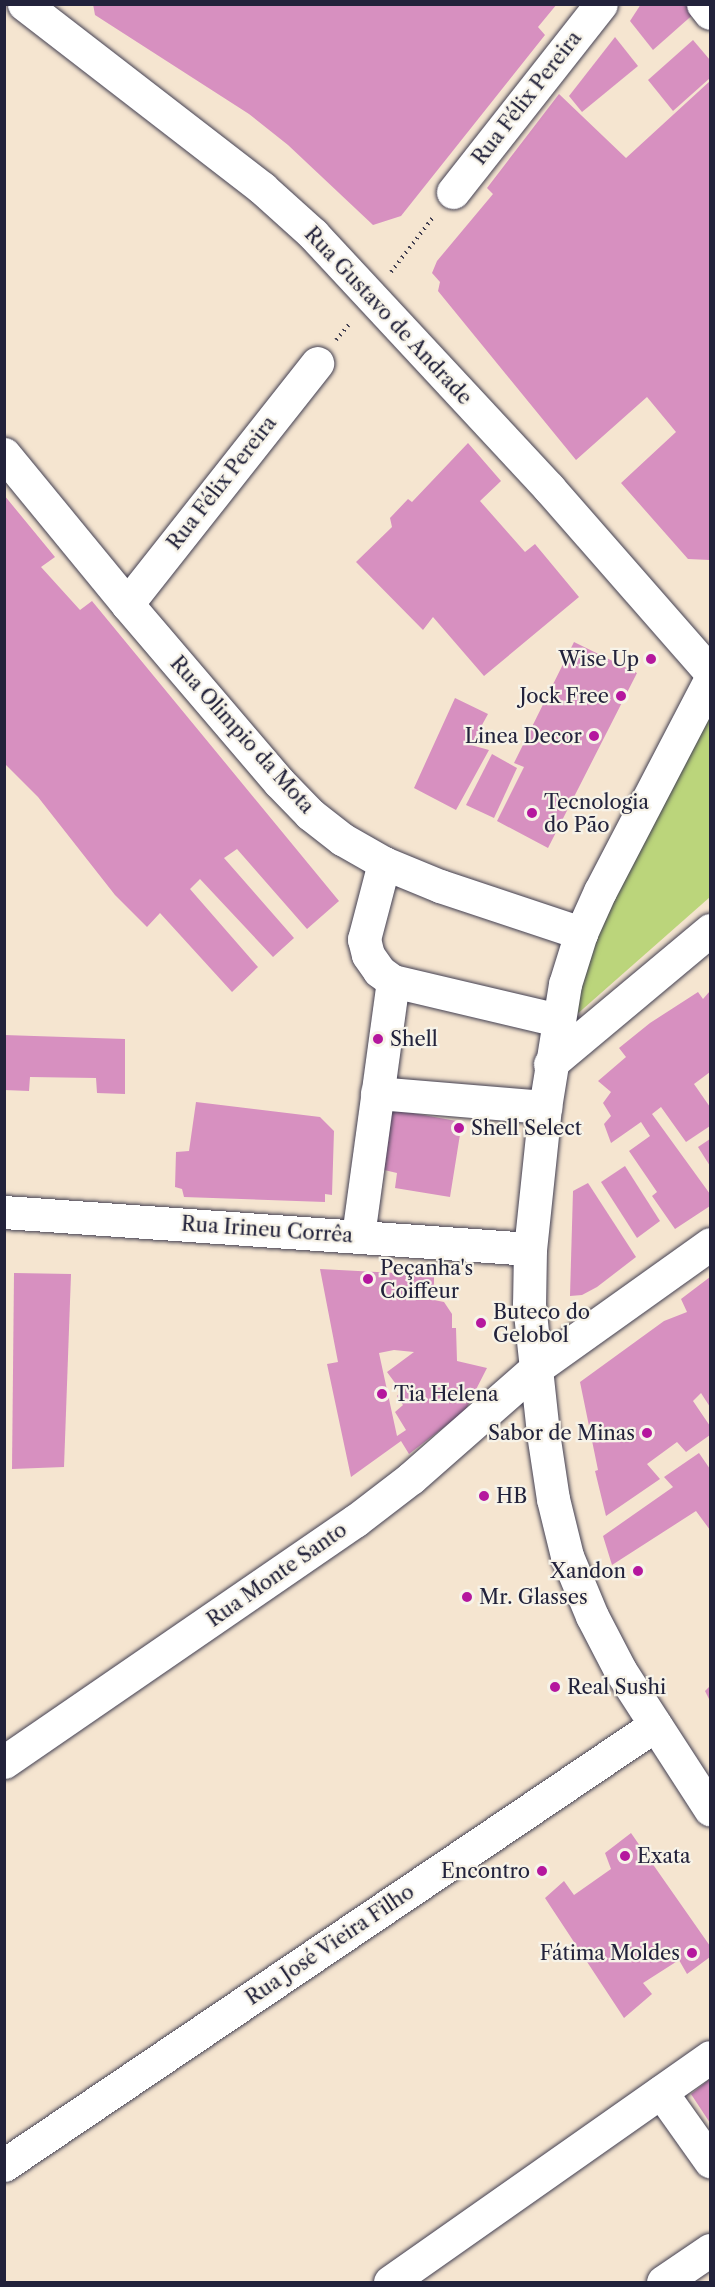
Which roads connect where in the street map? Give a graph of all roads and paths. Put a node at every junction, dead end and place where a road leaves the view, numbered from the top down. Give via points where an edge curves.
1 (601, 4) edge
2 (703, 4) edge
3 (30, 6) edge
4 (711, 13) edge
5 (453, 192) dead end
6 (317, 363) dead end
7 (4, 454) edge
8 (127, 603) junction
9 (711, 672) edge
10 (711, 680) edge
11 (384, 863) junction
12 (711, 930) edge
13 (581, 933) junction
14 (393, 981) junction
15 (558, 1020) junction
16 (550, 1064) junction
17 (377, 1093) junction
18 (545, 1107) junction
19 (4, 1212) edge
20 (358, 1236) junction
21 (711, 1244) edge
22 (530, 1249) junction
23 (535, 1369) junction
24 (655, 1725) junction
25 (4, 1762) edge
26 (710, 1806) edge
27 (711, 2056) edge
28 (661, 2092) junction
29 (711, 2161) edge
30 (4, 2165) edge
31 (711, 2250) edge
32 (390, 2283) edge
33 (663, 2283) edge

1 - 5 street, Rua Félix Pereira
2 - 4 street
3 - 9 street, Rua Gustavo de Andrade via 262,188 313,234 549,488
6 - 8 street, Rua Félix Pereira
7 - 8 street, Rua Olimpio da Mota
8 - 11 street, Rua Olimpio da Mota via 279,783 342,839
10 - 13 street
11 - 13 street, Rua Olimpio da Mota
11 - 14 street via 364,939 373,963
12 - 16 street
13 - 15 street
14 - 15 street
14 - 17 street
15 - 16 street
16 - 18 street
17 - 18 street
17 - 20 street
18 - 22 street
19 - 20 street, Rua Irineu Corrêa
20 - 22 street, Rua Irineu Corrêa
21 - 23 street, Rua Monte Santo
22 - 23 street via 529,1304
23 - 24 street via 554,1499 567,1556 620,1670
23 - 25 street, Rua Monte Santo via 411,1478 355,1521
24 - 26 street
24 - 30 street, Rua José Vieira Filho
27 - 28 street
28 - 29 street
28 - 32 street
31 - 33 street

